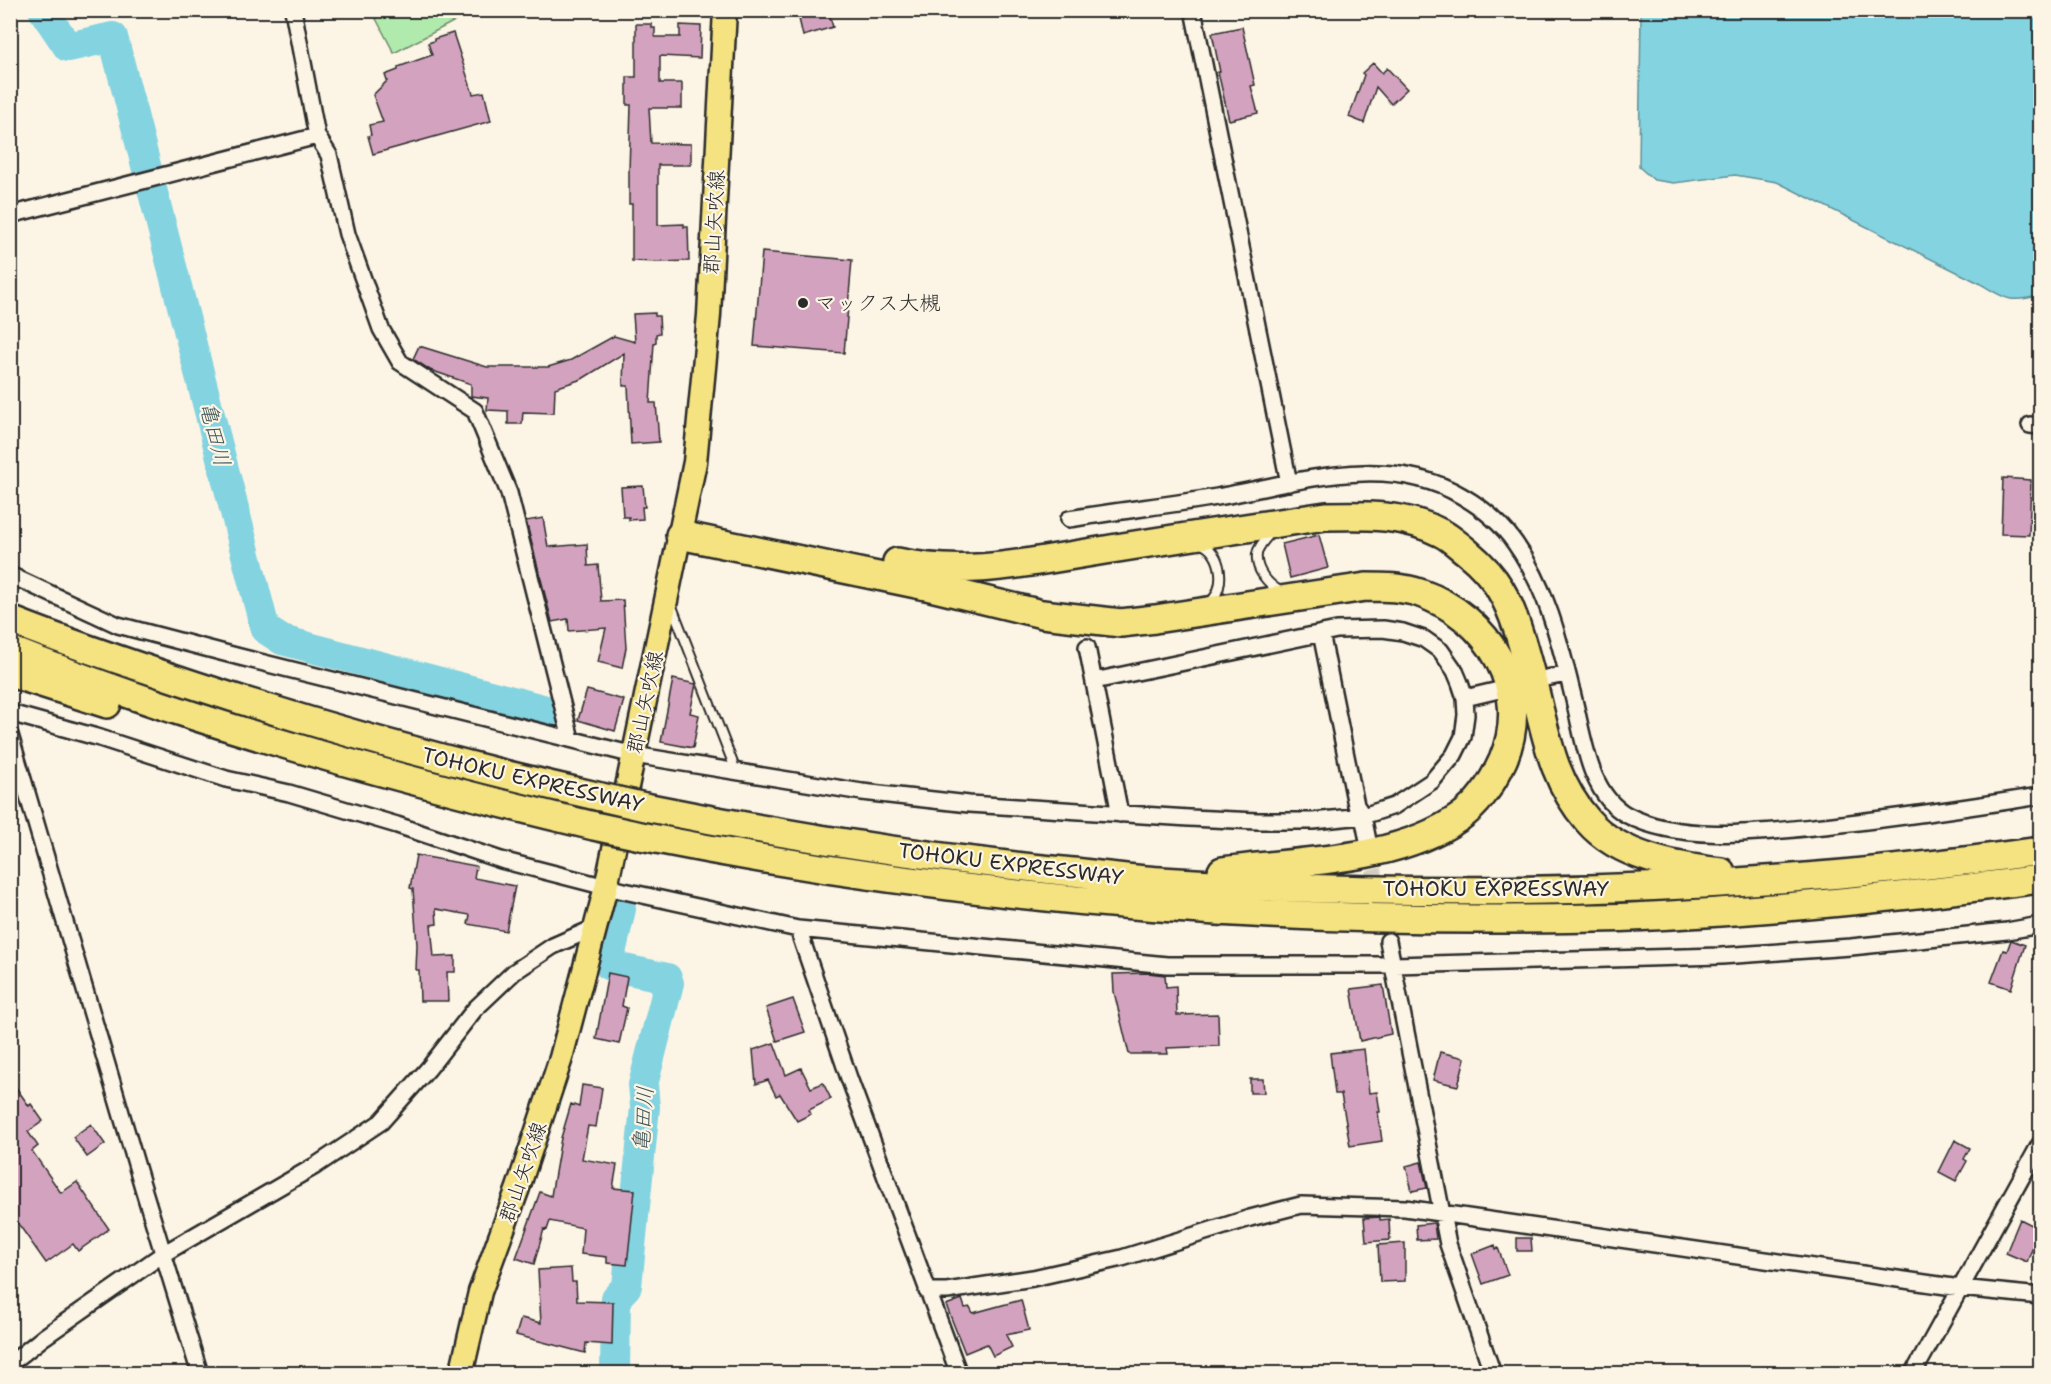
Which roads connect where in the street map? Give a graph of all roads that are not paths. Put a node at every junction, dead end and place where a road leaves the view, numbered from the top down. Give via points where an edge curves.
1 (293, 10) edge
2 (725, 10) edge
3 (1192, 10) edge
4 (317, 136) junction
5 (10, 215) edge
6 (1289, 483) junction
7 (1069, 519) dead end
8 (1294, 521) junction
9 (682, 526) junction
10 (1170, 540) junction
11 (10, 575) edge
12 (668, 594) junction
13 (1305, 596) junction
14 (1196, 613) junction
15 (10, 620) edge
16 (1321, 633) junction
17 (1087, 646) dead end
18 (10, 650) edge
19 (10, 673) edge
20 (1567, 674) junction
21 (1546, 678) dead end
22 (1094, 681) junction
23 (1499, 690) dead end
24 (1465, 698) junction
25 (10, 712) edge
26 (243, 732) junction
27 (10, 735) edge
28 (571, 739) junction
29 (634, 755) junction
30 (736, 771) junction
31 (2040, 796) edge
32 (1120, 814) junction
33 (1363, 816) junction
34 (1368, 841) tunnel mouth
35 (2040, 851) edge
36 (1776, 879) junction
37 (2040, 879) edge
38 (1159, 881) junction
39 (606, 887) junction
40 (2040, 925) edge
41 (594, 928) junction
42 (798, 929) junction
43 (1388, 941) tunnel mouth
44 (1394, 965) junction
45 (2040, 1144) edge
46 (1443, 1215) junction
47 (163, 1254) junction
48 (1960, 1288) junction
49 (927, 1291) junction
50 (2040, 1296) edge
51 (10, 1364) edge
52 (200, 1374) edge
53 (461, 1374) edge
54 (959, 1374) edge
55 (1493, 1374) edge
56 (1913, 1374) edge

1 - 4 street
2 - 9 main road, 郡山矢吹線 via 709,315 695,462
3 - 6 street
4 - 5 street
4 - 28 street via 329,155 347,234 381,329 400,362 475,411 509,493
6 - 7 street
6 - 20 street via 1372,471 1402,474 1427,479 1478,505 1514,541 1537,580 1552,615
8 - 10 highway
8 - 13 lane via 1272,532 1257,554 1260,570 1273,587
8 - 36 highway via 1360,515 1395,518 1443,533 1479,562 1500,589 1533,682 1546,743 1567,792 1588,822 1614,843 1652,858
9 - 10 highway via 925,568 961,570
9 - 12 main road, 郡山矢吹線
9 - 14 highway via 1042,614 1121,622
10 - 14 lane via 1206,546 1215,557 1220,587 1214,599
11 - 28 street via 118,625
12 - 29 main road, 郡山矢吹線
12 - 30 lane
13 - 14 highway
13 - 38 highway via 1395,587 1419,592 1467,619 1500,661 1512,701 1509,745 1497,773 1482,797 1462,816 1409,844 1330,859
15 - 38 highway, TOHOKU EXPRESSWAY, bridge via 321,726 504,776 737,826 941,858
16 - 22 street
16 - 24 street via 1383,629 1424,639 1441,651 1455,671
16 - 33 street via 1356,805
17 - 22 street
18 - 26 highway, TOHOKU EXPRESSWAY
19 - 26 highway via 156,718
20 - 21 street
20 - 31 street via 1588,758 1608,799 1625,814 1665,829 1755,833
22 - 32 street
23 - 24 street
24 - 33 street via 1462,737 1444,769 1394,806
25 - 39 street via 226,779 397,825 501,860
26 - 37 highway, TOHOKU EXPRESSWAY, bridge via 395,777 594,826 731,854 950,887 1161,909 1341,918 1651,916 1791,908
27 - 47 street
28 - 29 street
29 - 30 street
29 - 39 main road, 郡山矢吹線
30 - 32 street via 969,804
32 - 33 street via 1258,821
33 - 34 street
35 - 36 highway, TOHOKU EXPRESSWAY
36 - 38 highway, TOHOKU EXPRESSWAY via 1628,888 1440,891
39 - 41 main road, 郡山矢吹線
39 - 42 street
40 - 44 street via 1851,947 1721,956
41 - 47 street via 553,946 514,972 475,1009 381,1122 315,1166
41 - 53 main road, 郡山矢吹線 via 561,1058 480,1292
42 - 44 street via 1167,965
42 - 49 street
43 - 44 street
44 - 46 street
45 - 48 street
46 - 48 street
46 - 49 street via 1405,1208 1300,1205 1122,1258 1033,1278
46 - 55 street via 1448,1244
47 - 51 street
47 - 52 street
48 - 50 street
48 - 56 street
49 - 54 street

